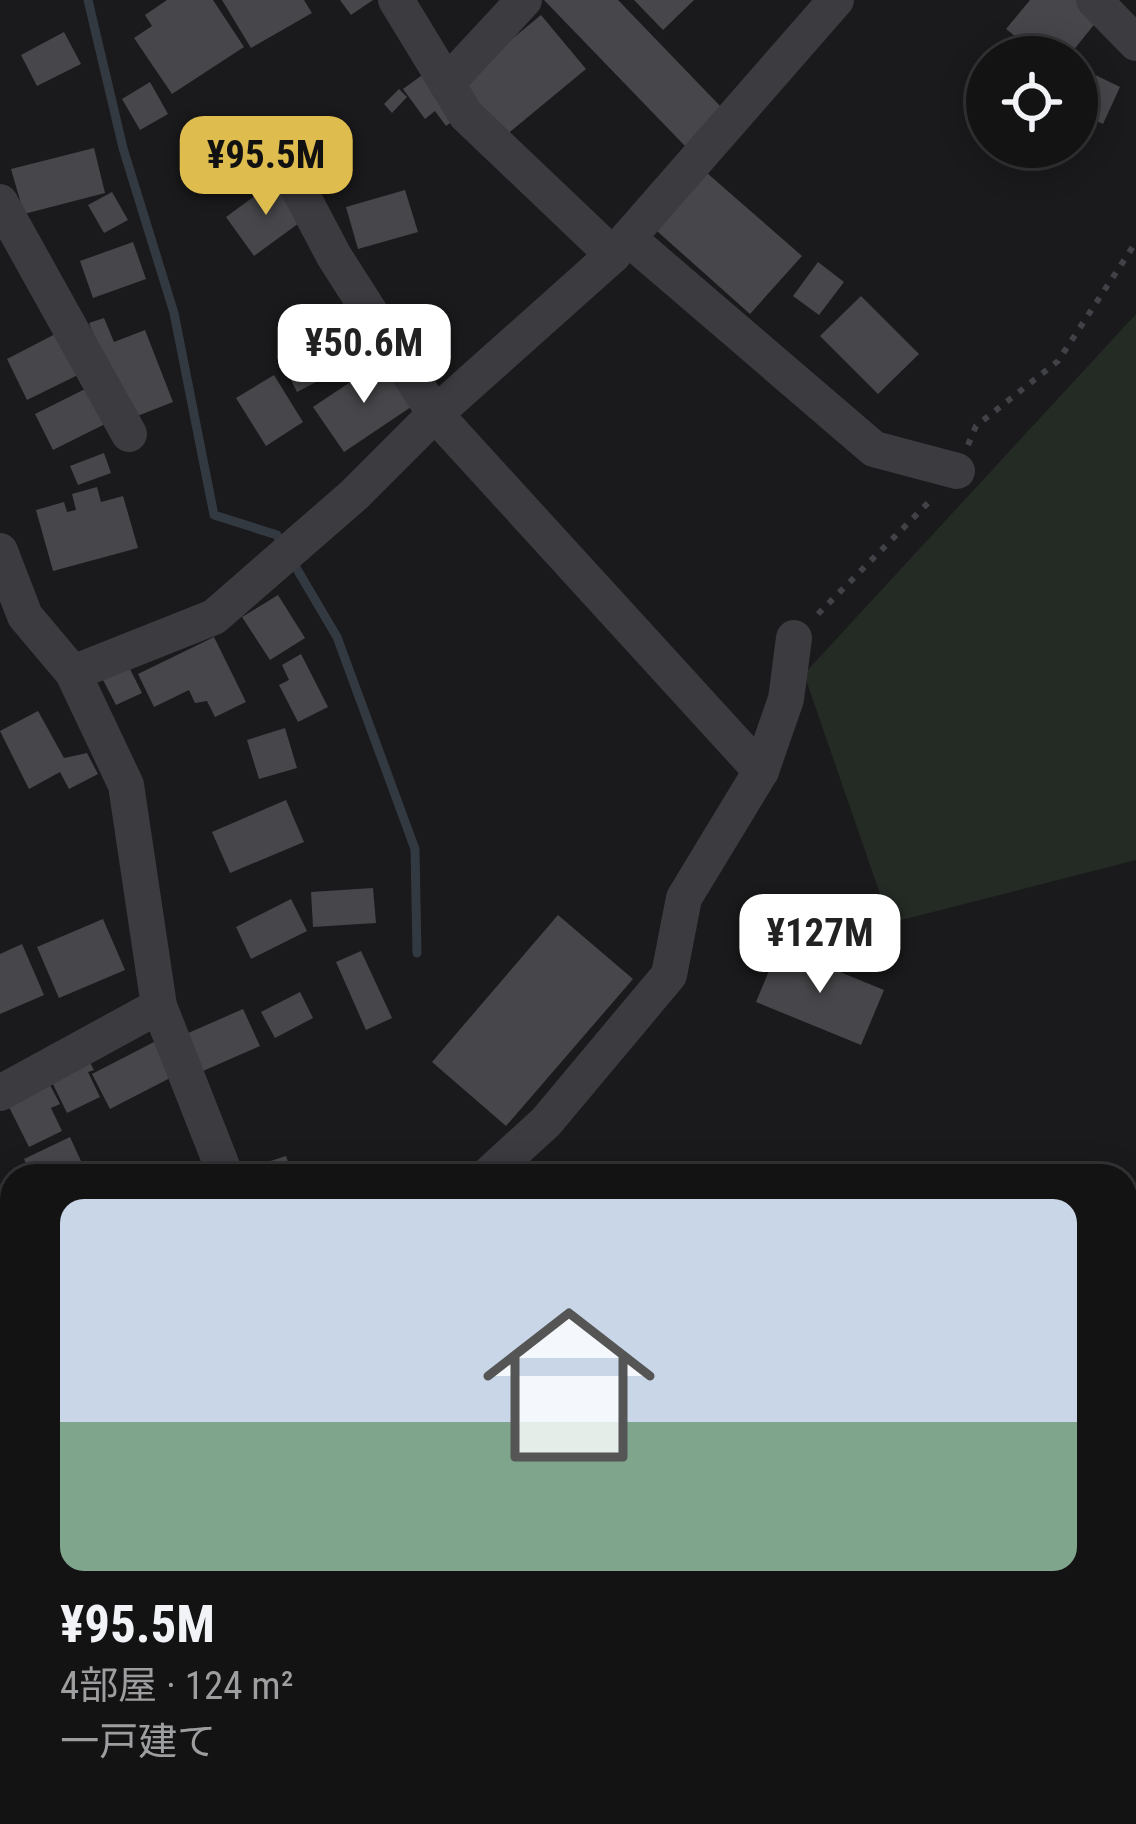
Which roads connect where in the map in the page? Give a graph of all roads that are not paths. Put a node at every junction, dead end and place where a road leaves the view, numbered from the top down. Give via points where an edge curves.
1 (396, 0) edge
2 (524, 0) edge
3 (836, 0) edge
4 (1094, 0) edge
5 (1136, 43) edge
6 (447, 83) junction
7 (276, 146) dead end
8 (0, 202) edge
9 (621, 247) junction
10 (435, 414) junction
11 (129, 434) dead end
12 (957, 472) dead end
13 (4, 571) edge
14 (794, 638) dead end
15 (73, 673) junction
16 (760, 771) junction
17 (159, 1006) junction
18 (0, 1093) edge
19 (221, 1164) edge
20 (500, 1164) edge

1 - 6 street
2 - 6 street
3 - 9 street
4 - 5 street
6 - 9 street via 466,115
7 - 10 street via 334,256
8 - 11 street
9 - 10 street
9 - 12 street via 874,449
10 - 15 street via 214,617
10 - 16 street
13 - 15 street via 25,616
14 - 16 street via 786,699
15 - 17 street via 126,785
16 - 20 street via 684,898 668,974
17 - 18 street
17 - 19 street

